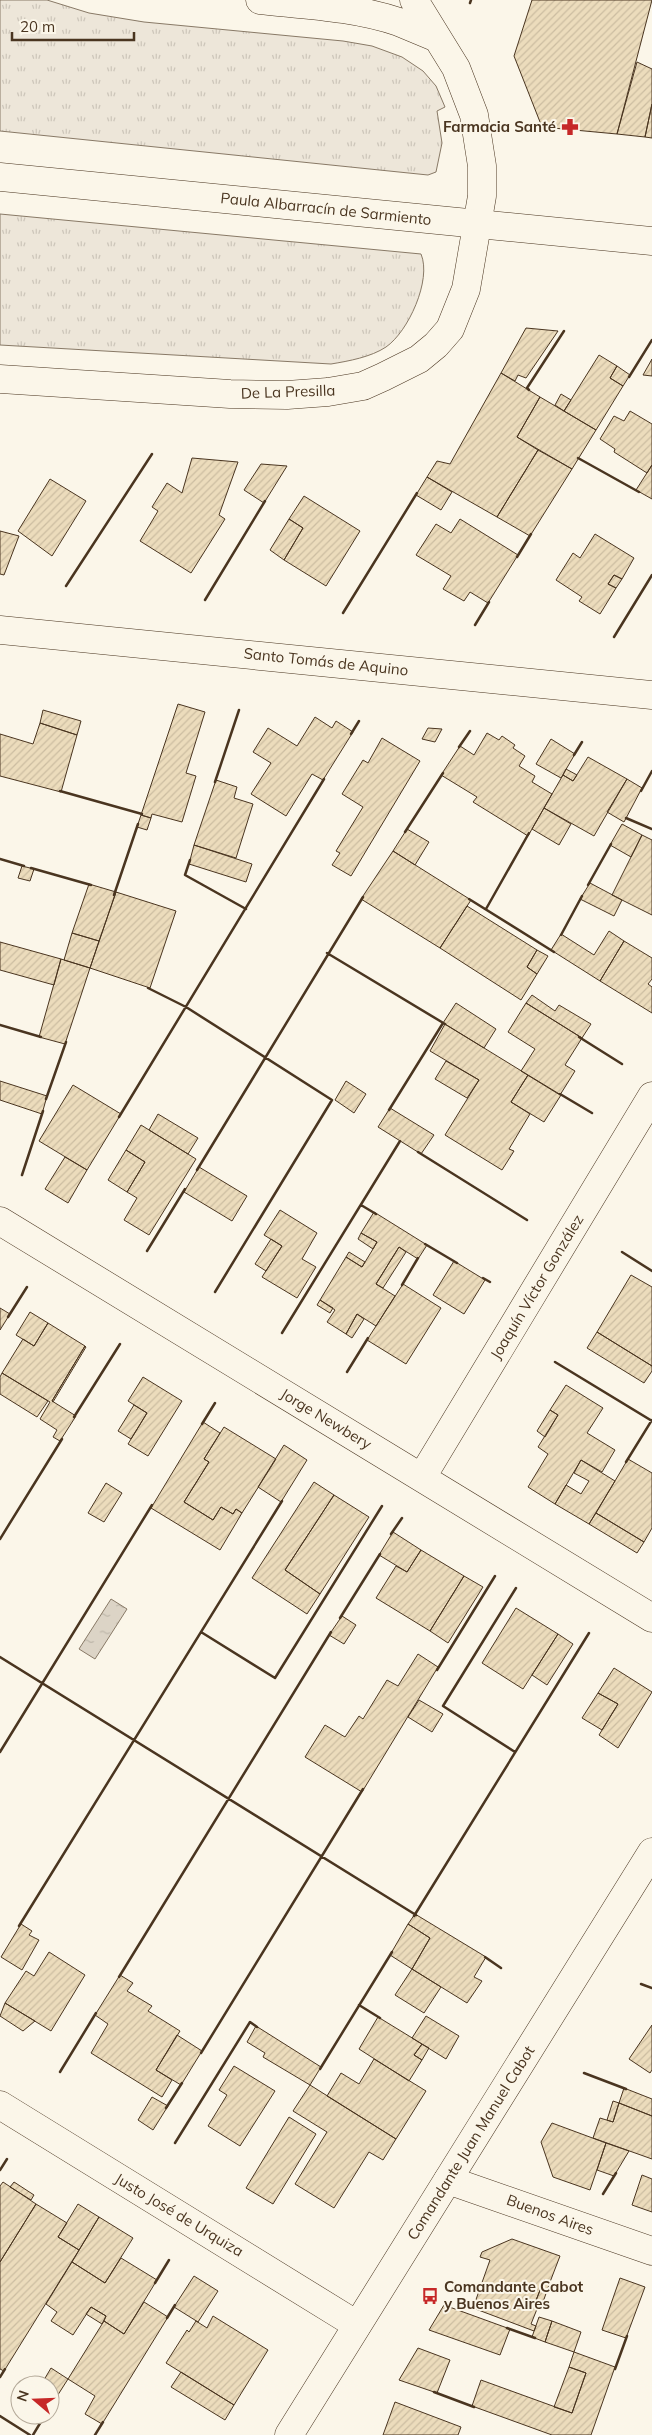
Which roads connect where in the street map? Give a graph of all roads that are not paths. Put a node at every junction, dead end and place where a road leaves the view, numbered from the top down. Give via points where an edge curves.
1 (260, 0) edge
2 (414, 0) edge
3 (435, 37) junction
4 (0, 177) edge
5 (478, 224) junction
6 (652, 241) edge
7 (0, 379) edge
8 (0, 630) edge
9 (652, 695) edge
10 (652, 1096) edge
11 (0, 1221) edge
12 (422, 1477) junction
13 (652, 1618) edge
14 (652, 1852) edge
15 (0, 2105) edge
16 (448, 2180) junction
17 (652, 2251) edge
18 (357, 2325) junction
19 (289, 2435) edge

1 - 3 street via 373,15
2 - 3 street, De La Presilla
3 - 5 street, De La Presilla via 456,68 474,115 483,177
4 - 5 street, Paula Albarracín de Sarmiento
5 - 6 street, Paula Albarracín de Sarmiento
5 - 7 street, De La Presilla via 466,289 450,329 419,359 362,386 278,395
8 - 9 street, Santo Tomás de Aquino
10 - 12 street, Joaquín Víctor González
11 - 12 street, Jorge Newbery
12 - 13 street, Jorge Newbery
14 - 16 street, Comandante Juan Manuel Cabot
15 - 18 street, Justo José de Urquiza
16 - 17 street, Buenos Aires
16 - 18 street, Comandante Juan Manuel Cabot
18 - 19 street, Comandante Juan Manuel Cabot

